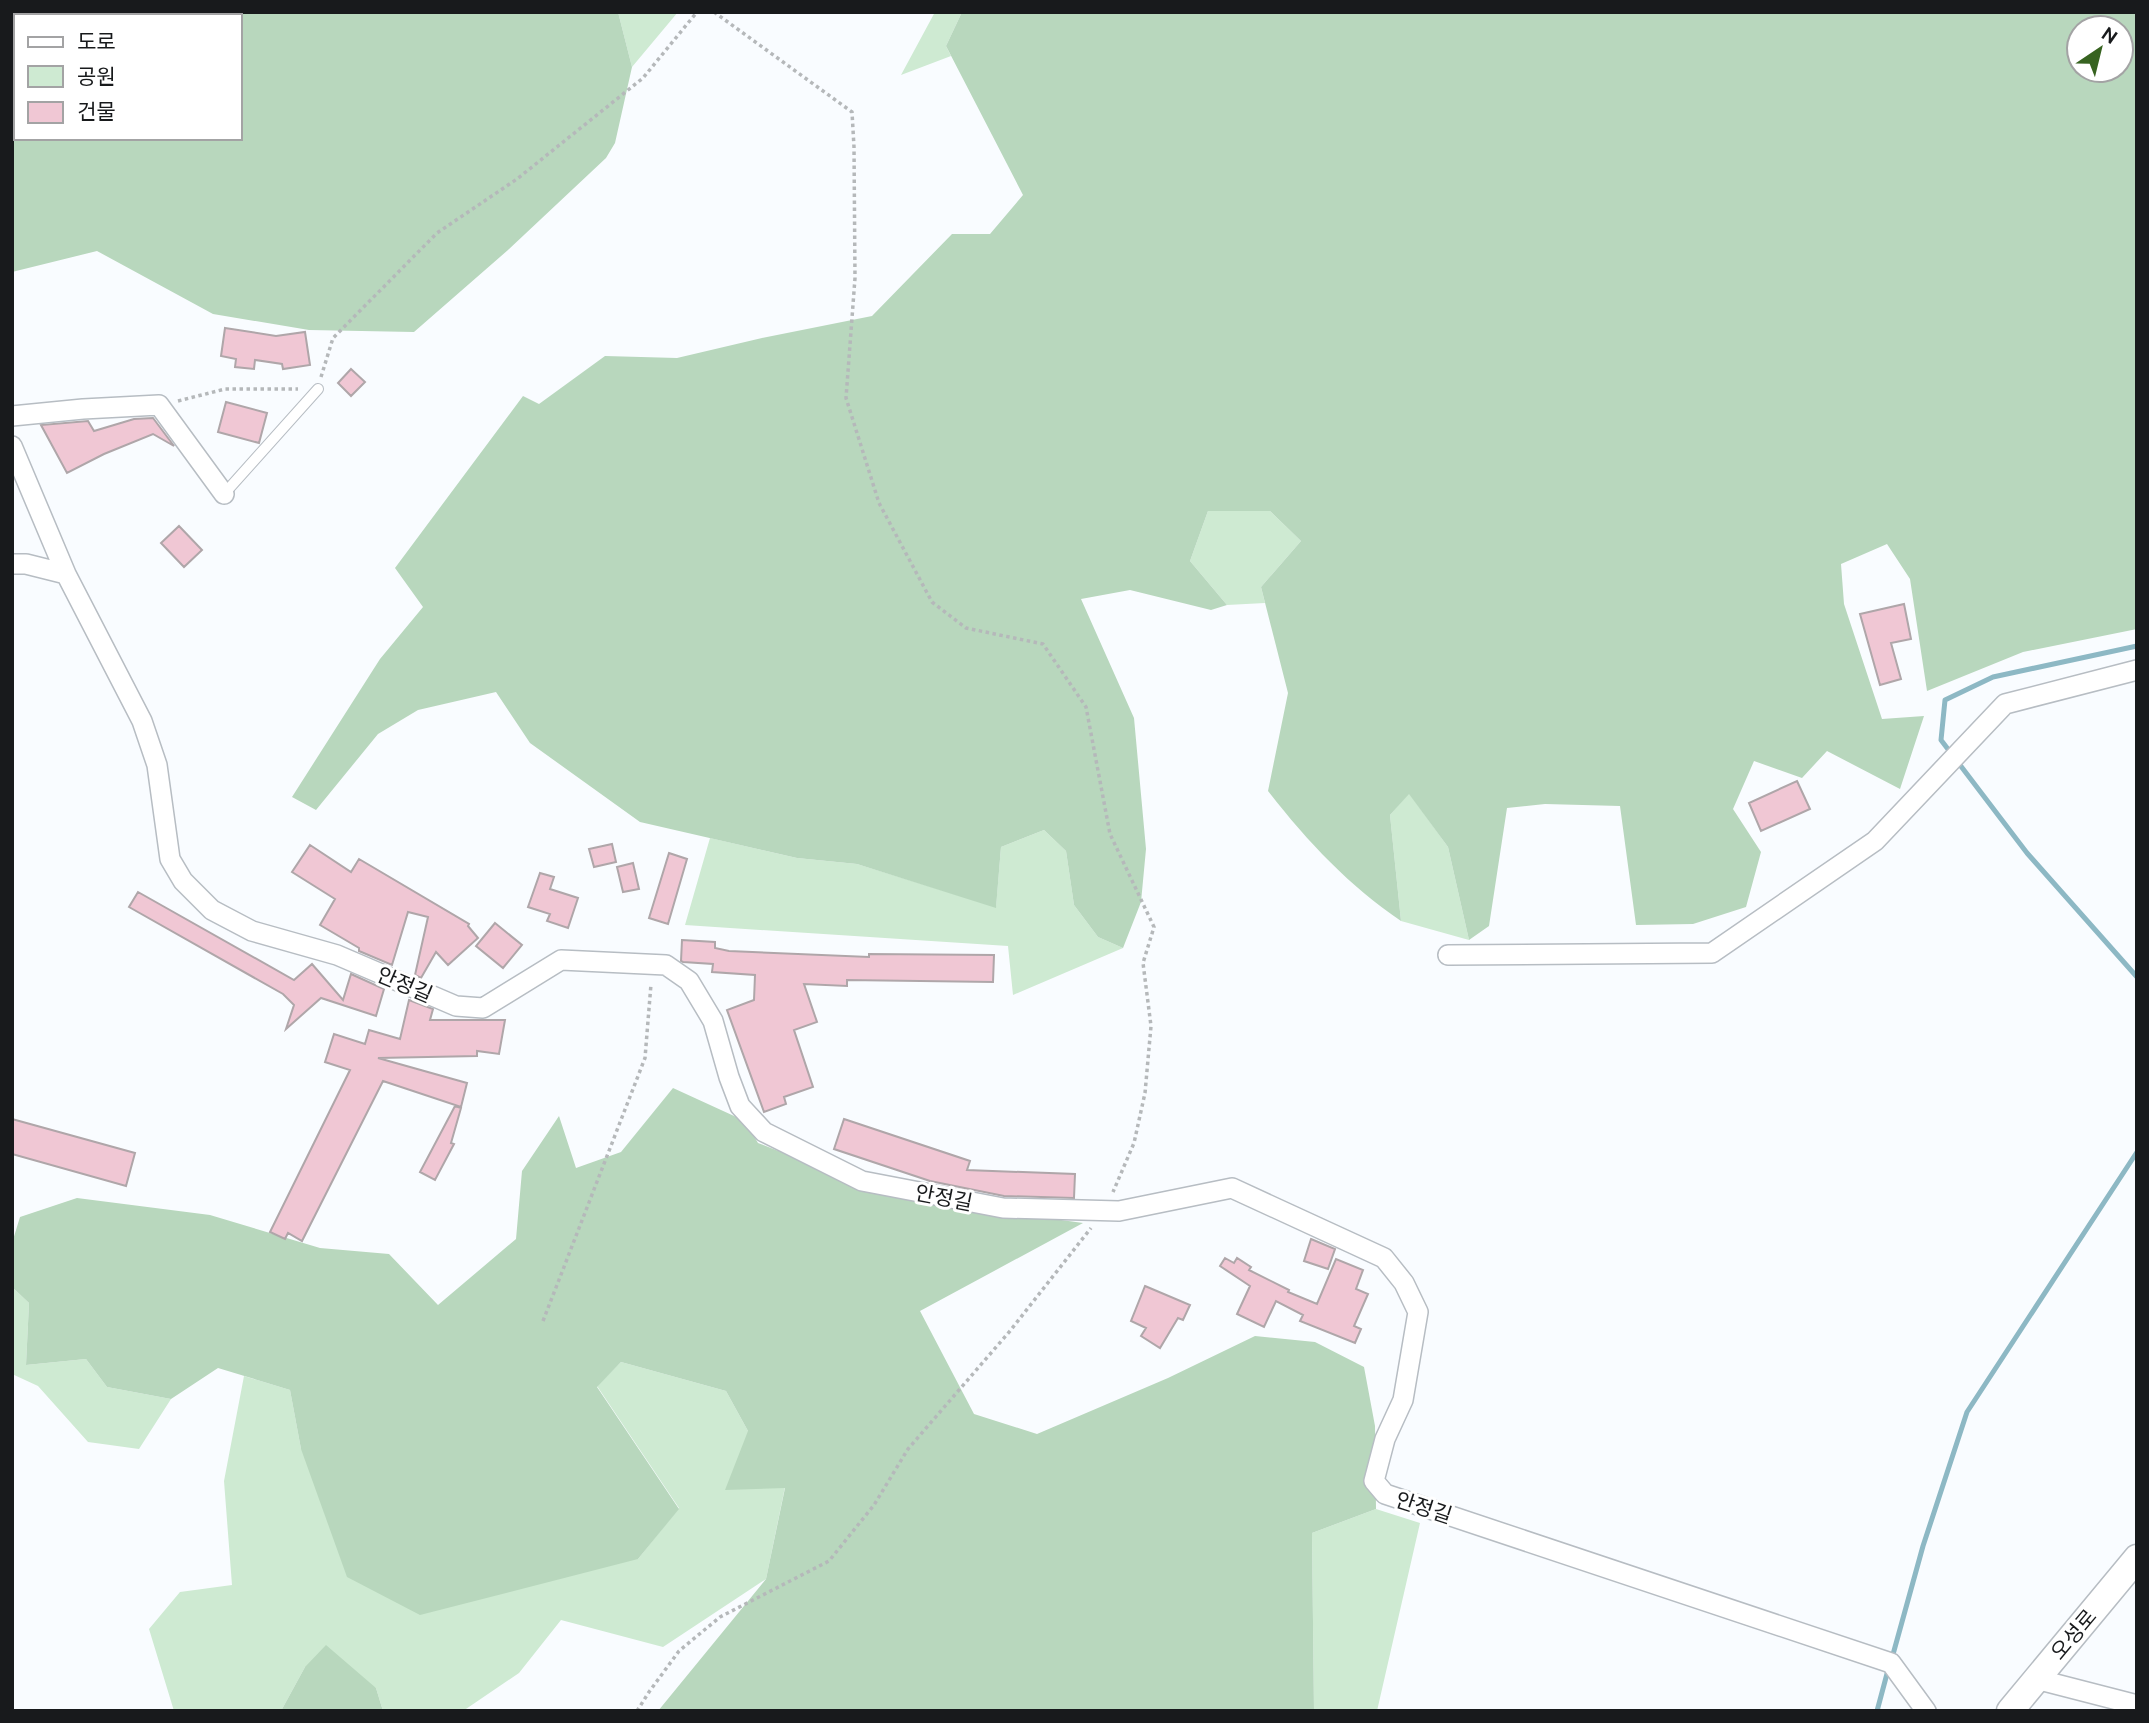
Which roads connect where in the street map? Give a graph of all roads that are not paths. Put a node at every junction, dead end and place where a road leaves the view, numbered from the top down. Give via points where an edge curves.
1 (318, 389) road end
2 (12, 416) edge
3 (12, 446) edge
4 (224, 494) joint
5 (12, 564) edge
6 (66, 574) junction
7 (2137, 670) edge
8 (1448, 955) dead end
9 (2137, 1558) edge
10 (2036, 1678) junction
11 (2137, 1705) edge
12 (1926, 1711) edge
13 (2010, 1711) edge

1 - 4 lane
2 - 4 street via 159,405
3 - 6 street, 안정길
5 - 6 street
6 - 12 street, 안정길 via 142,721 157,765 170,859 183,881 212,910 252,931 337,955 456,1006 483,1008 561,960 666,965 689,981 713,1021 740,1106 764,1132 862,1181 1003,1208 1119,1211 1232,1188 1384,1258 1404,1283 1418,1312 1403,1400 1384,1439 1374,1481 1385,1494 1887,1661
7 - 8 street via 2005,704 1875,841 1712,953
9 - 10 main road, 오성로
10 - 11 street
10 - 13 main road, 오성로

